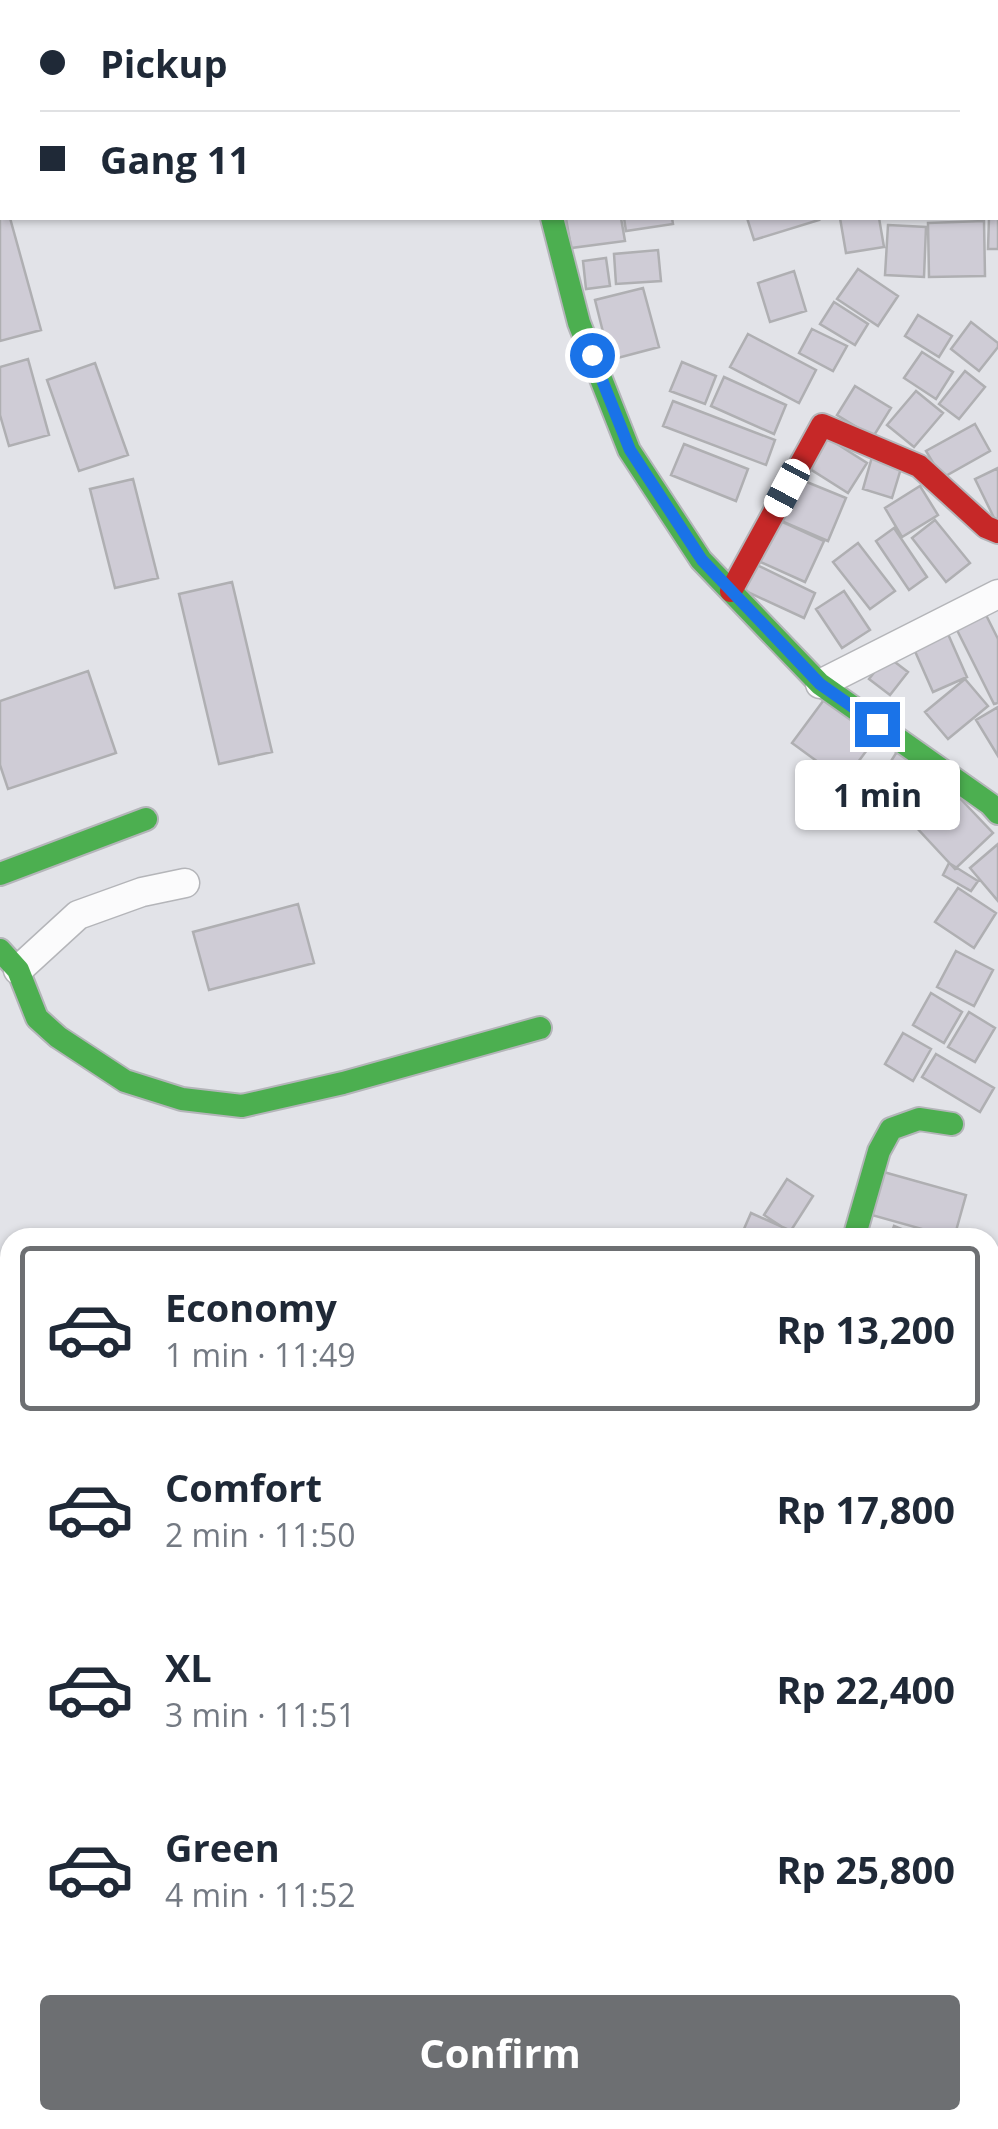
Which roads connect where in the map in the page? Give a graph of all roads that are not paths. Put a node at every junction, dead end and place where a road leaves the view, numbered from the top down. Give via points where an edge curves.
1 (553, 220) edge
2 (998, 532) edge
3 (731, 591) junction
4 (998, 594) edge
5 (820, 684) junction
6 (998, 813) edge
7 (146, 819) dead end
8 (0, 874) edge
9 (186, 882) dead end
10 (9, 960) edge
11 (540, 1028) dead end
12 (952, 1124) dead end
13 (857, 1228) edge

1 - 3 street via 579,323 630,450 702,560
2 - 3 street via 918,466 822,426
3 - 5 street
4 - 5 street
5 - 6 street
7 - 8 street
9 - 10 street via 78,915
10 - 11 street via 37,1018 125,1081 182,1099 242,1106
12 - 13 street via 919,1118 892,1128

